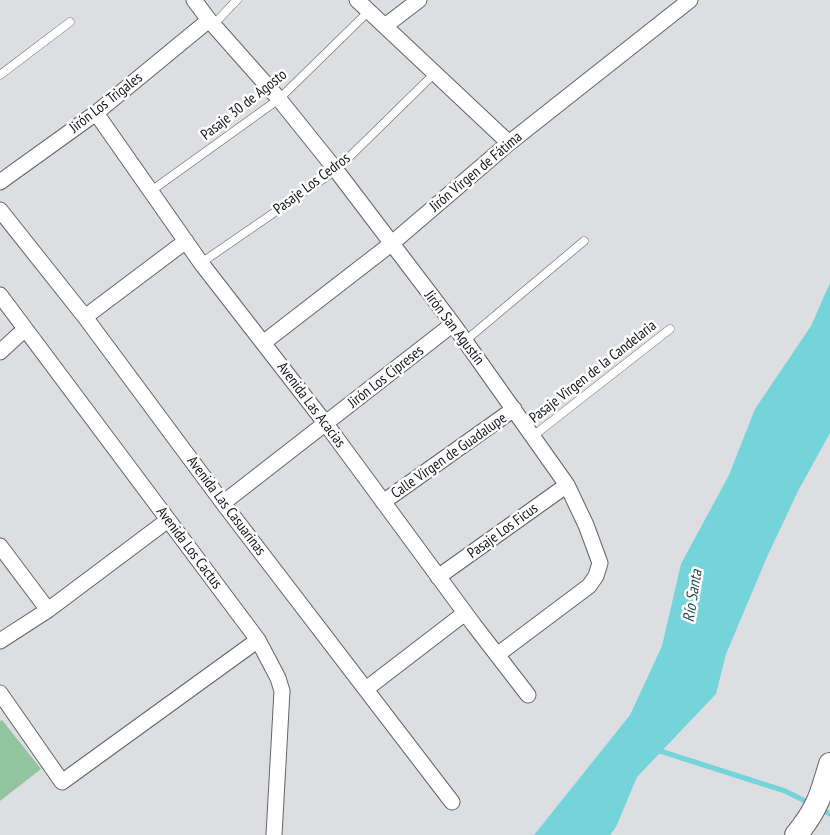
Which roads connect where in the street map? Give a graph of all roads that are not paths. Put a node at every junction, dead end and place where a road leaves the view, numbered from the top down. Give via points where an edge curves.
1 (194, 0) edge
2 (236, 0) edge
3 (357, 0) edge
4 (419, 0) edge
5 (690, 0) edge
6 (369, 11) junction
7 (70, 22) dead end
8 (211, 23) junction
9 (385, 26) junction
10 (435, 73) junction
11 (0, 75) edge
12 (279, 99) junction
13 (96, 113) junction
14 (509, 143) junction
15 (336, 170) junction
16 (0, 182) edge
17 (151, 192) junction
18 (0, 210) edge
19 (186, 241) junction
20 (584, 241) dead end
21 (391, 244) junction
22 (201, 263) junction
23 (0, 294) edge
24 (85, 317) junction
25 (452, 324) junction
26 (25, 329) junction
27 (670, 330) dead end
28 (465, 341) junction
29 (263, 343) junction
30 (0, 352) edge
31 (514, 409) junction
32 (326, 424) junction
33 (533, 436) junction
34 (567, 485) junction
35 (383, 502) junction
36 (224, 503) junction
37 (168, 520) junction
38 (0, 546) edge
39 (438, 577) junction
40 (48, 610) junction
41 (465, 613) junction
42 (258, 640) junction
43 (0, 641) edge
44 (497, 655) junction
45 (366, 689) junction
46 (0, 693) edge
47 (528, 695) dead end
48 (830, 764) edge
49 (452, 802) dead end
50 (274, 835) edge
51 (796, 835) edge

1 - 8 street, Jirón San Agustín
2 - 8 lane
3 - 6 street
4 - 9 street
5 - 14 street, Jirón Virgen de Fátima
6 - 9 street
6 - 12 lane, Pasaje 30 de Agosto
7 - 11 lane
8 - 12 street, Jirón San Agustín
8 - 13 street, Jirón Los Trigales
9 - 10 street
10 - 14 street
10 - 15 lane, Pasaje Los Cedros
12 - 15 street, Jirón San Agustín
12 - 17 lane, Pasaje 30 de Agosto
13 - 16 street, Jirón Los Trigales
13 - 17 street, Avenida Las Acacias
14 - 21 street, Jirón Virgen de Fátima
15 - 21 street, Jirón San Agustín
15 - 22 lane, Pasaje Los Cedros
17 - 19 street, Avenida Las Acacias
18 - 24 street, Avenida Las Casuarinas
19 - 22 street, Avenida Las Acacias
19 - 24 street
20 - 28 lane
21 - 25 street, Jirón San Agustín
21 - 29 street, Jirón Virgen de Fátima
22 - 29 street, Avenida Las Acacias
23 - 26 street, Avenida Los Cactus
24 - 36 street, Avenida Las Casuarinas
25 - 28 street, Jirón San Agustín
25 - 32 street, Jirón Los Cipreses
26 - 30 street
26 - 37 street, Avenida Los Cactus
27 - 33 lane, Pasaje Virgen de la Candelaria
28 - 31 street, Jirón San Agustín
29 - 32 street, Avenida Las Acacias
31 - 33 street, Jirón San Agustín
31 - 35 street, Calle Virgen de Guadalupe
32 - 35 street, Avenida Las Acacias
32 - 36 street, Jirón Los Cipreses
33 - 34 street, Jirón San Agustín
34 - 39 street, Pasaje Los Ficus
34 - 44 street, Jirón San Agustín via 600,563 596,576 580,594
35 - 39 street, Avenida Las Acacias
36 - 45 street, Avenida Las Casuarinas
37 - 40 street
37 - 42 street, Avenida Los Cactus
38 - 40 street
39 - 41 street, Avenida Las Acacias
40 - 43 street
41 - 44 street, Avenida Las Acacias
41 - 45 street
42 - 46 street via 62,782
42 - 50 street, Avenida Los Cactus via 282,691
44 - 47 street, Avenida Las Acacias
45 - 49 street, Avenida Las Casuarinas
48 - 51 main road via 821,796

